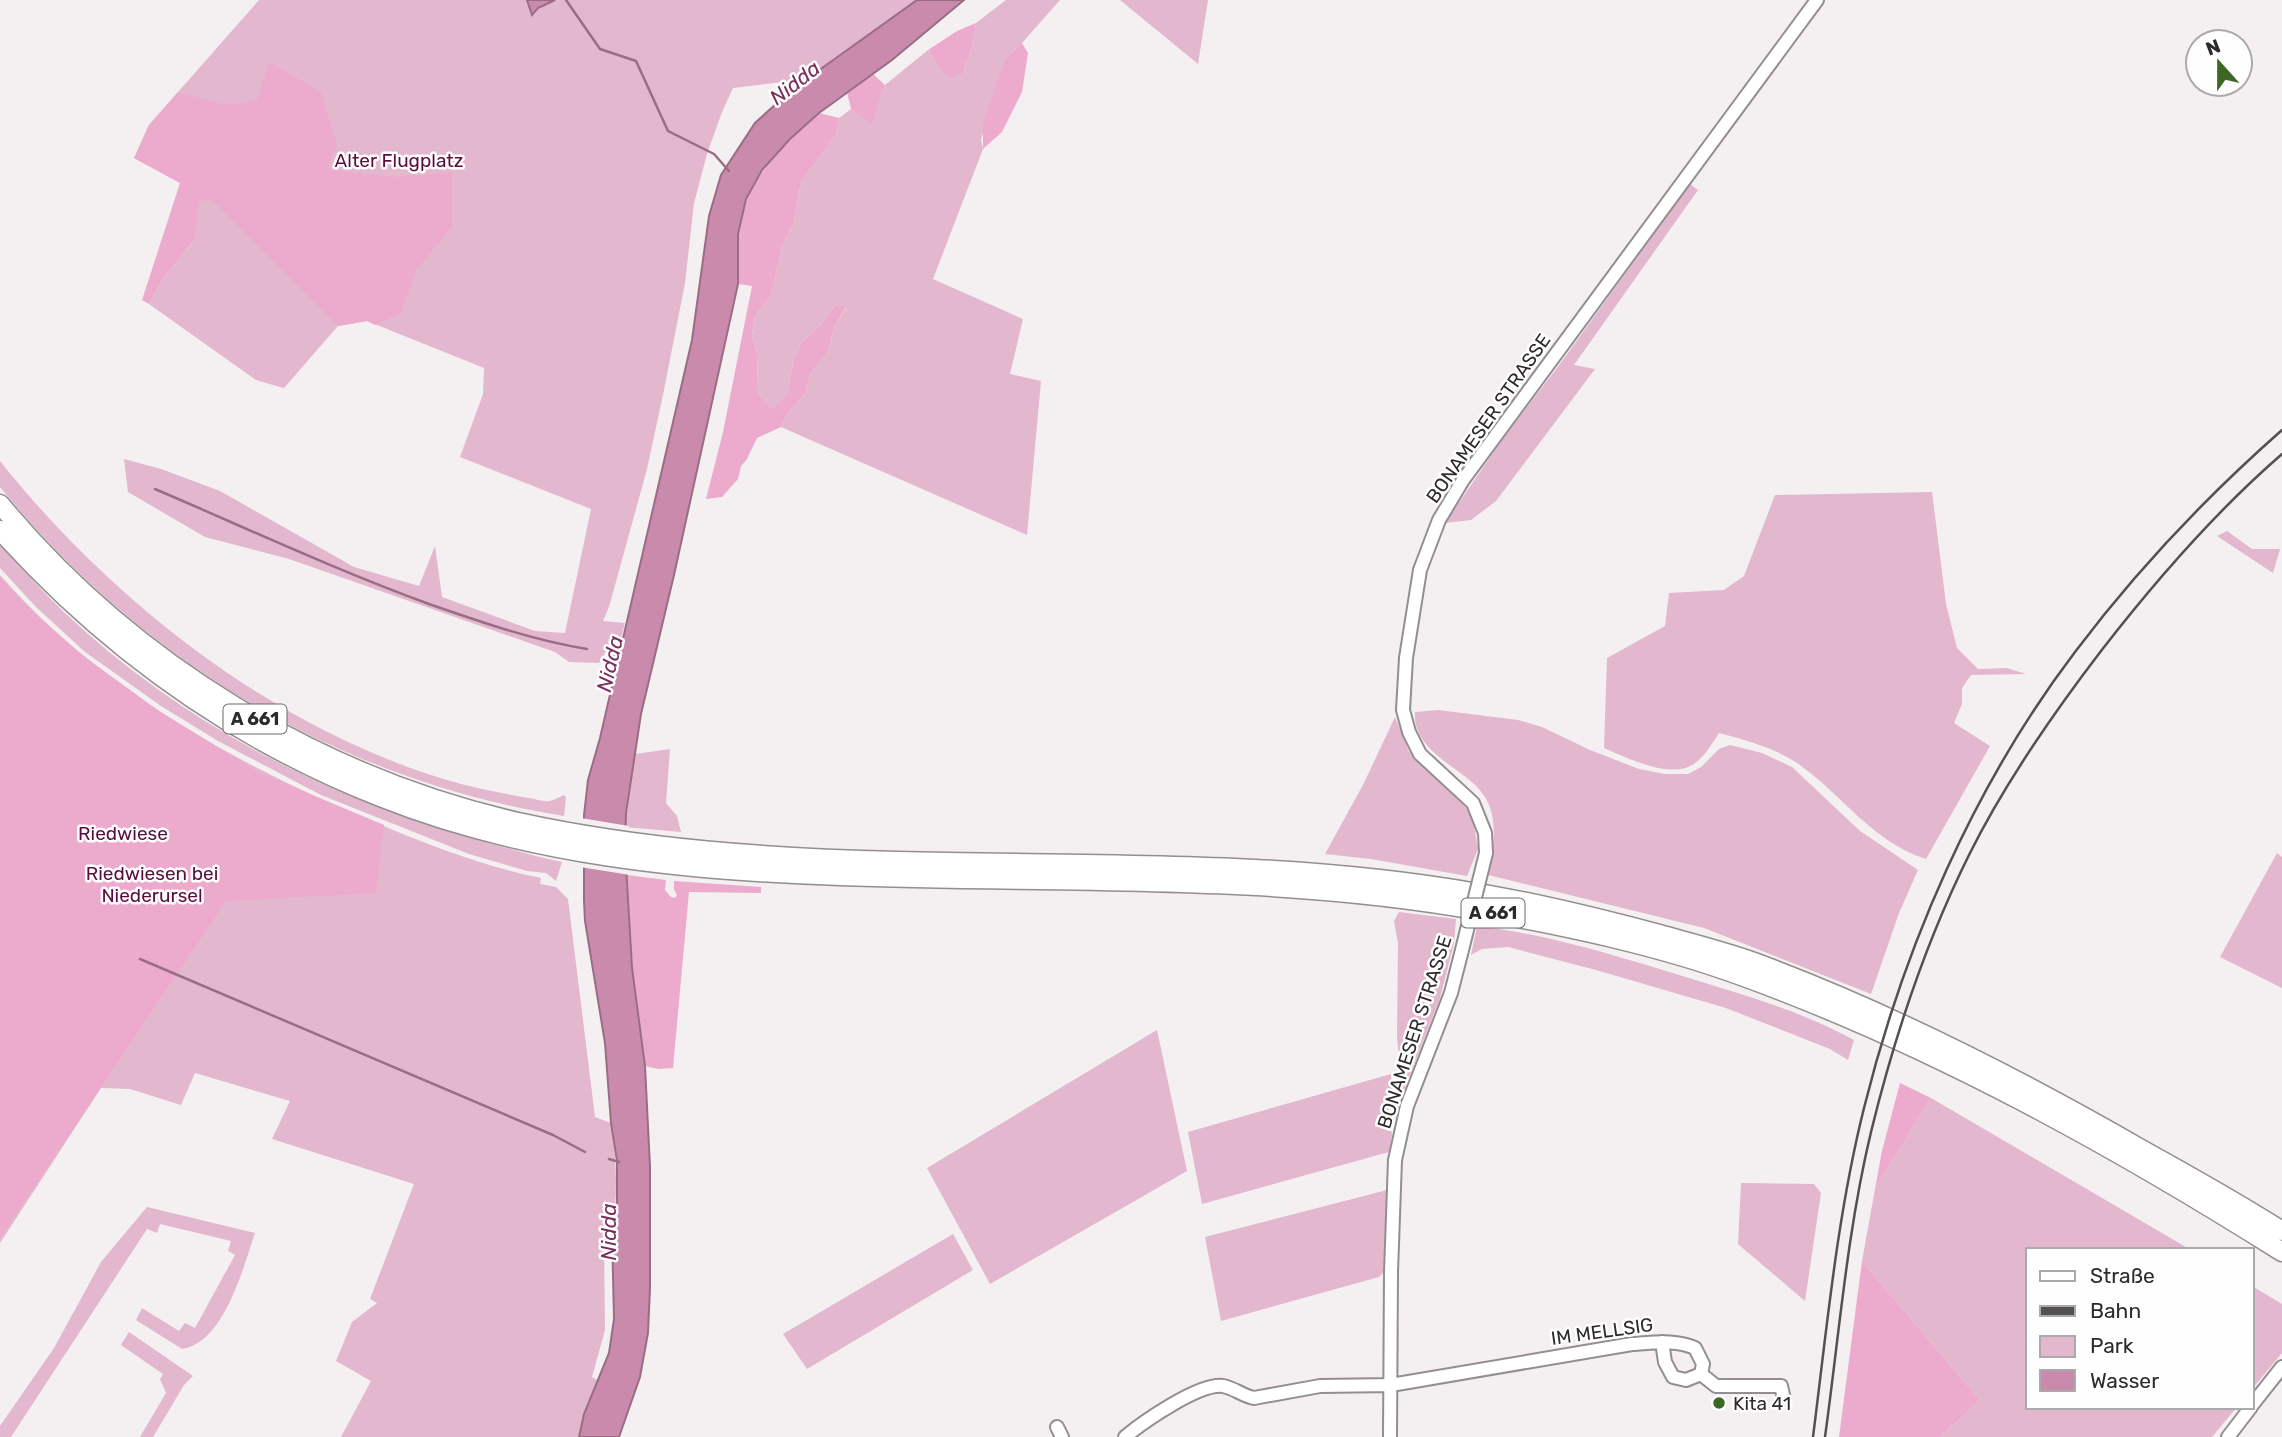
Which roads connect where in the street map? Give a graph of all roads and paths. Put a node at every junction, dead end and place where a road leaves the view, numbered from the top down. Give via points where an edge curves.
1 (1817, 0) edge
2 (0, 504) edge
3 (0, 530) edge
4 (568, 840) junction
5 (632, 851) junction
6 (2282, 1231) edge
7 (2282, 1252) edge
8 (1662, 1342) junction
9 (2282, 1367) edge
10 (1701, 1374) junction
11 (1391, 1385) junction
12 (1784, 1399) dead end
13 (2254, 1402) edge
14 (2249, 1409) edge
15 (1125, 1437) edge
16 (1390, 1437) edge
17 (2228, 1437) edge

1 - 11 street, BONAMESER STRASSE, bridge via 1449,500 1420,570 1404,682 1404,718 1424,759 1473,803 1485,833 1486,853 1451,993 1398,1142 1393,1191
2 - 4 highway, A 661 via 76,585 140,641 258,721 328,757 400,786
3 - 4 highway, A 661 via 64,597 129,653 249,734 391,802 488,831
4 - 5 highway, A 661
5 - 6 highway, A 661 via 695,849 841,859 1272,869 1439,886 1585,916 1749,960 1925,1034 2086,1118
5 - 7 highway, A 661 via 752,871 836,876 1267,886 1374,895 1568,929 1744,977 1935,1058 2109,1150
8 - 10 street, IM MELLSIG via 1695,1348 1703,1364
8 - 10 street via 1673,1377 1686,1380
8 - 11 street, IM MELLSIG
9 - 13 street
10 - 12 street via 1716,1386 1781,1386
11 - 15 street, IM MELLSIG via 1320,1386 1254,1398 1215,1386 1162,1410
11 - 16 street, BONAMESER STRASSE
14 - 17 street

